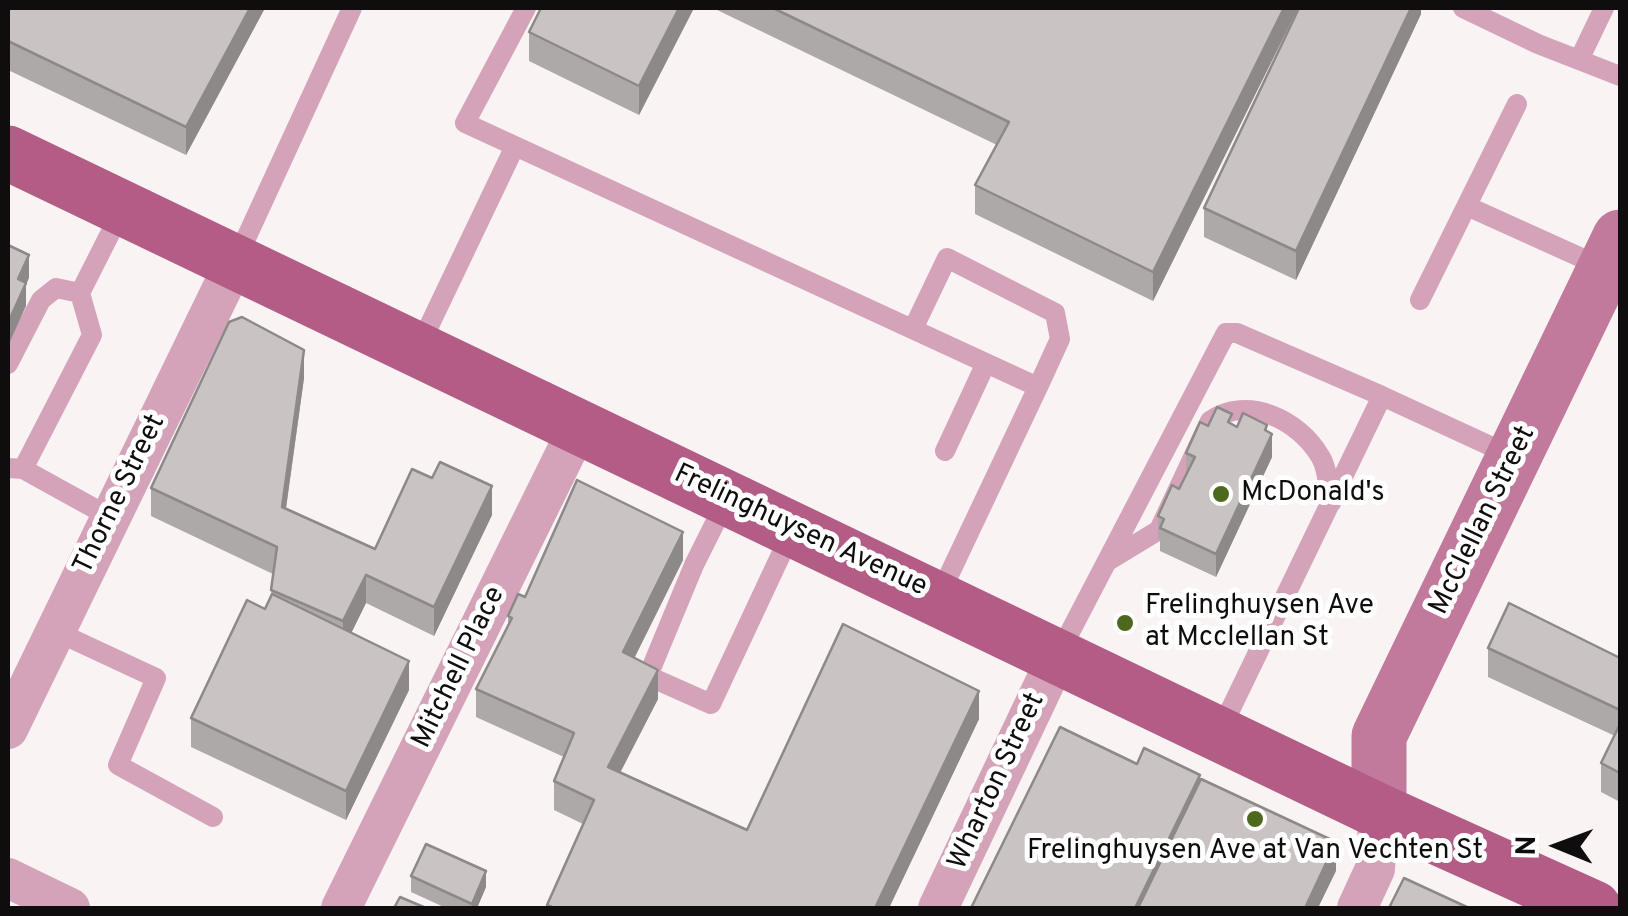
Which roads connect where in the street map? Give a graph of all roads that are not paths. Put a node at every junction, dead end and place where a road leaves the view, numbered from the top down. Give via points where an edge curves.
1 (352, 8) edge
2 (526, 8) edge
3 (1463, 8) edge
4 (1604, 8) edge
5 (1579, 60) junction
6 (1620, 76) edge
7 (1517, 104) dead end
8 (515, 146) junction
9 (8, 153) edge
10 (1468, 207) junction
11 (123, 209) junction
12 (1613, 253) edge
13 (235, 262) junction
14 (80, 293) junction
15 (1420, 300) dead end
16 (912, 329) junction
17 (418, 351) junction
18 (986, 363) junction
19 (8, 364) edge
20 (1038, 387) junction
21 (1382, 396) junction
22 (578, 428) junction
23 (946, 451) dead end
24 (1515, 457) junction
25 (15, 468) edge
26 (728, 497) junction
27 (1330, 503) junction
28 (110, 517) junction
29 (793, 528) junction
30 (1106, 562) junction
31 (938, 598) junction
32 (56, 630) junction
33 (1058, 655) junction
34 (8, 729) edge
35 (1219, 733) junction
36 (1378, 811) junction
37 (214, 817) dead end
38 (8, 878) edge
39 (70, 908) edge
40 (341, 908) edge
41 (938, 908) edge
42 (1358, 908) edge
43 (1594, 908) edge

1 - 13 lane
2 - 8 lane via 465,123
3 - 5 lane
4 - 5 lane
5 - 6 lane
7 - 10 lane
8 - 16 lane
8 - 17 lane
9 - 11 main road, Frelinghuysen Avenue
10 - 12 lane
10 - 15 lane
11 - 13 main road, Frelinghuysen Avenue
11 - 14 lane
12 - 24 main road, McClellan Street
13 - 17 main road, Frelinghuysen Avenue
13 - 28 street, Thorne Street
14 - 19 lane via 56,288 44,295
14 - 25 lane via 92,335
16 - 18 lane
16 - 20 lane via 947,258 1055,313 1060,340
17 - 22 main road, Frelinghuysen Avenue
18 - 20 lane
18 - 23 lane
20 - 31 lane
21 - 24 lane
21 - 27 lane
21 - 30 lane via 1226,333
22 - 26 main road, Frelinghuysen Avenue
22 - 40 street, Mitchell Place
24 - 36 main road, McClellan Street via 1379,736
25 - 28 lane
26 - 29 main road, Frelinghuysen Avenue
26 - 29 lane via 648,676 665,685 711,704
27 - 30 lane via 1322,459 1302,432 1243,408 1222,413 1210,421 1159,530
27 - 35 lane
28 - 32 street, Thorne Street
29 - 31 main road, Frelinghuysen Avenue
30 - 33 lane
31 - 33 main road, Frelinghuysen Avenue
32 - 34 street, Thorne Street
32 - 37 lane via 156,678 118,764
33 - 35 main road, Frelinghuysen Avenue
33 - 41 street, Wharton Street
35 - 36 main road, Frelinghuysen Avenue
36 - 42 street via 1375,870
36 - 43 main road, Frelinghuysen Avenue
38 - 39 street

